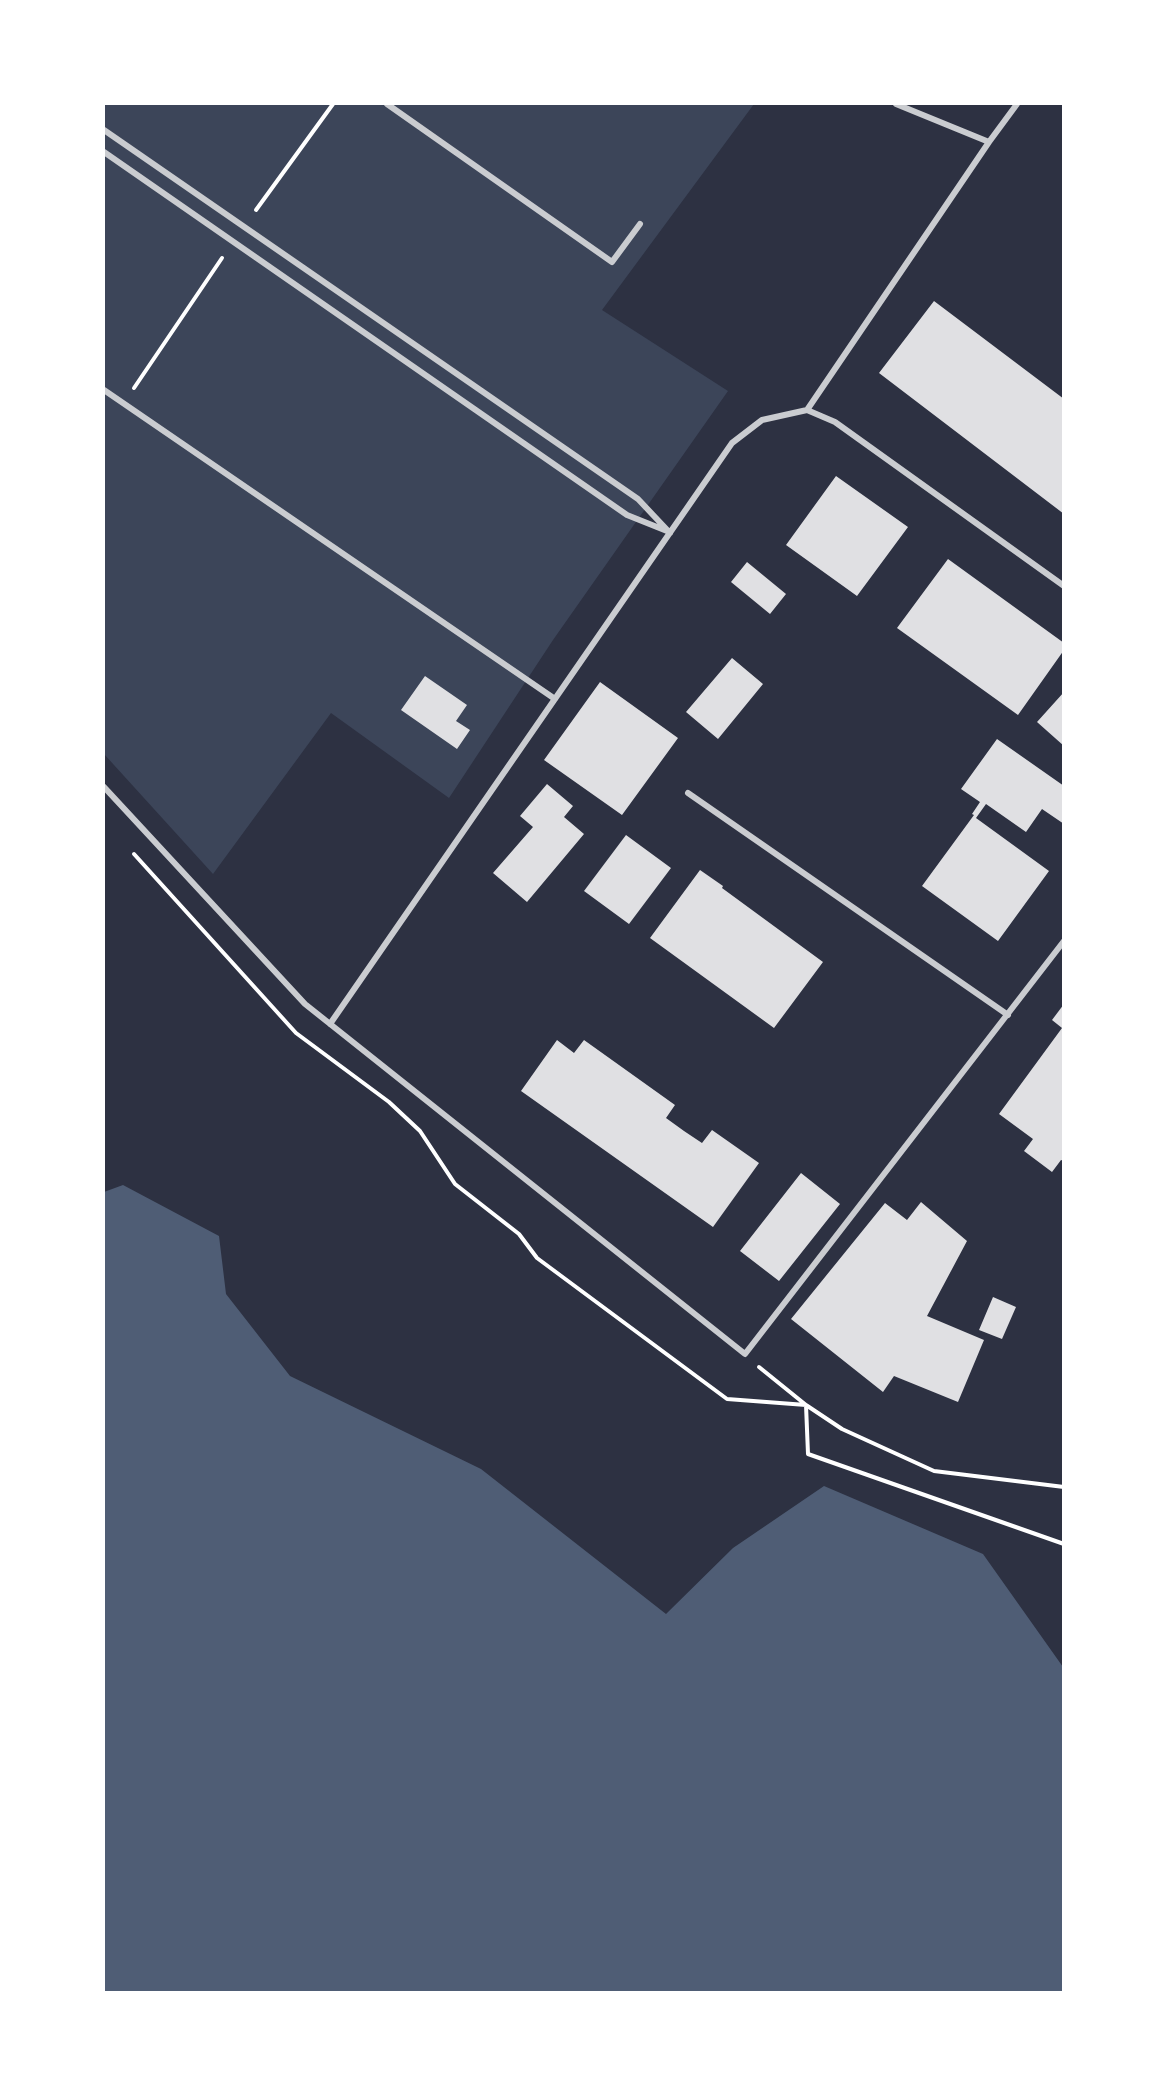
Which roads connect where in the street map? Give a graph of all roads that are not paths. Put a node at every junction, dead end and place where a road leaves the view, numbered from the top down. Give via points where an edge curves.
1 (387, 104) edge
2 (896, 104) edge
3 (1017, 104) edge
4 (104, 130) edge
5 (989, 142) junction
6 (104, 152) edge
7 (640, 224) dead end
8 (104, 390) edge
9 (807, 410) junction
10 (670, 533) junction
11 (1064, 586) edge
12 (555, 699) junction
13 (104, 787) edge
14 (688, 793) dead end
15 (1064, 941) edge
16 (1008, 1015) junction
17 (330, 1024) junction

1 - 7 street via 612,262
2 - 5 street
3 - 5 street
4 - 10 street via 638,499
5 - 9 street
6 - 10 street via 627,515
8 - 12 street
9 - 10 street via 762,420 732,443
9 - 11 street via 835,422
10 - 12 street
12 - 17 street
13 - 17 street via 305,1004
14 - 16 street
15 - 16 street
16 - 17 street via 745,1354

